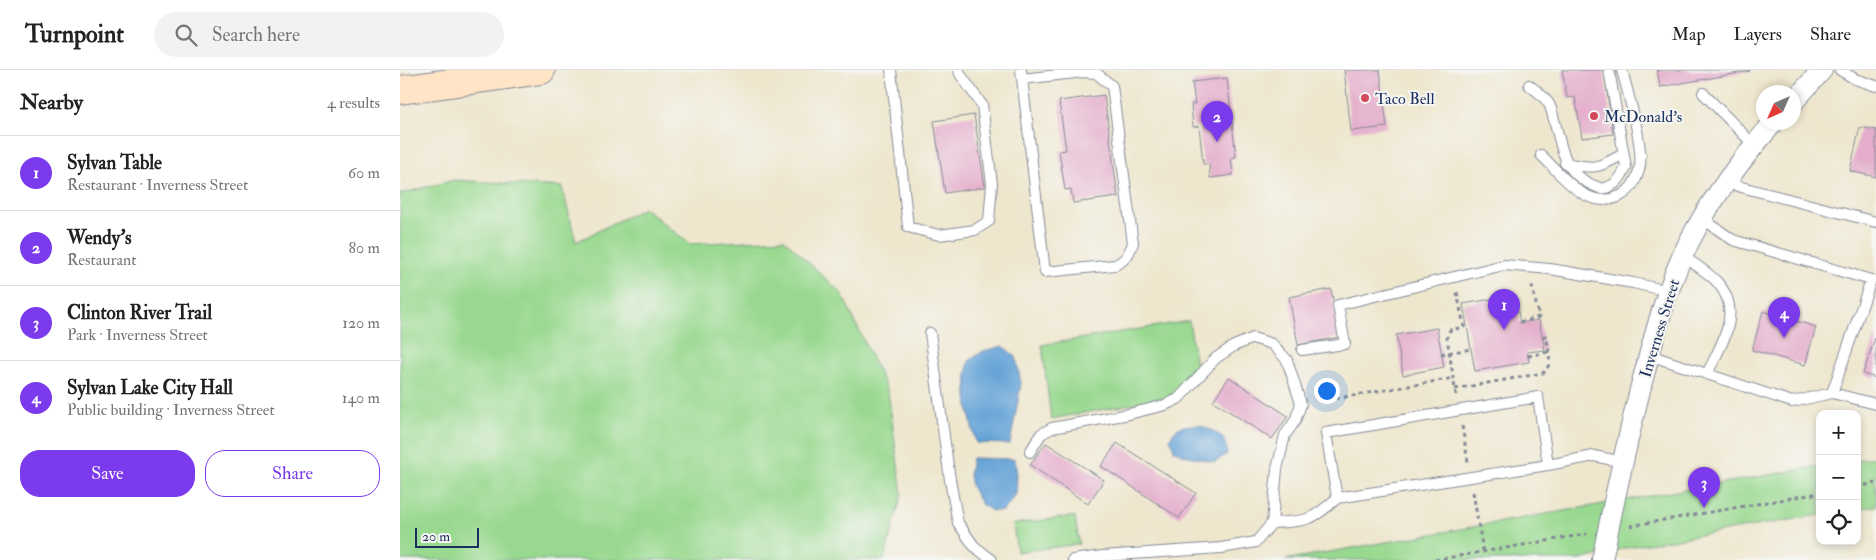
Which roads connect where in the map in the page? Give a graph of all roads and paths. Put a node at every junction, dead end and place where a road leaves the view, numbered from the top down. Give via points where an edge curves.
1 (541, 70) edge
2 (891, 70) edge
3 (959, 70) edge
4 (1609, 70) edge
5 (1622, 70) edge
6 (1822, 70) edge
7 (1840, 70) edge
8 (1021, 74) edge
9 (1530, 85) dead end
10 (1876, 86) edge
11 (400, 90) edge
12 (1703, 93) dead end
13 (1801, 94) edge
14 (1767, 130) edge
15 (1754, 145) junction
16 (1624, 154) junction
17 (1541, 155) dead end
18 (1566, 163) junction
19 (1726, 184) junction
20 (1702, 219) junction
21 (1876, 222) edge
22 (1683, 256) junction
23 (1528, 267) junction
24 (1873, 281) edge
25 (1668, 291) junction
26 (1520, 322) dead end
27 (930, 333) dead end
28 (1542, 337) dead end
29 (1471, 349) dead end
30 (1302, 350) dead end
31 (1548, 352) junction
32 (1441, 354) dead end
33 (1649, 355) junction
34 (1528, 356) dead end
35 (1707, 374) junction
36 (1454, 378) dead end
37 (1456, 389) dead end
38 (1832, 393) junction
39 (1328, 400) dead end
40 (1876, 404) edge
41 (1030, 452) dead end
42 (1623, 462) junction
43 (1548, 465) junction
44 (1876, 483) edge
45 (1861, 486) edge
46 (1338, 498) junction
47 (1272, 523) junction
48 (992, 560) edge
49 (1073, 560) edge
50 (1602, 560) edge

1 - 11 main road
2 - 3 lane via 908,227 939,235 975,230 989,221 992,184 982,105
4 - 16 lane
5 - 17 lane via 1638,140 1640,164 1631,187 1610,200 1598,200 1575,189
6 - 13 street
7 - 10 lane via 1855,80
8 - 8 lane via 1096,73 1112,86 1133,243 1124,261 1115,265 1044,272
9 - 18 lane via 1550,107
12 - 15 lane
14 - 15 street, Inverness Street
15 - 19 street, Inverness Street
16 - 18 lane via 1597,167
16 - 18 lane via 1626,167 1622,176 1616,183 1602,189 1591,185
19 - 20 street, Inverness Street
19 - 21 lane
20 - 22 street, Inverness Street
20 - 24 lane via 1734,240
22 - 25 street, Inverness Street
22 - 35 lane via 1717,281 1726,295 1731,313 1726,336
23 - 25 lane
23 - 26 path via 1539,317
23 - 30 lane via 1504,265 1338,306 1345,344
24 - 38 lane
25 - 33 street, Inverness Street
27 - 48 lane via 958,523 974,546
28 - 31 path via 1546,336
29 - 32 path
31 - 34 path
31 - 37 path via 1550,364 1543,372
33 - 35 lane
33 - 42 street, Inverness Street
35 - 38 lane via 1792,402
36 - 39 path
38 - 40 lane
41 - 47 lane via 1041,434 1052,428 1129,414 1178,399 1216,358 1253,338 1272,344 1287,360 1301,404 1285,435 1277,469
42 - 43 lane via 1594,456
42 - 50 street, Inverness Street
43 - 46 lane
43 - 46 lane via 1538,397 1326,433
44 - 45 path
46 - 47 lane via 1318,515 1304,521
47 - 49 lane via 1256,542 1222,548

